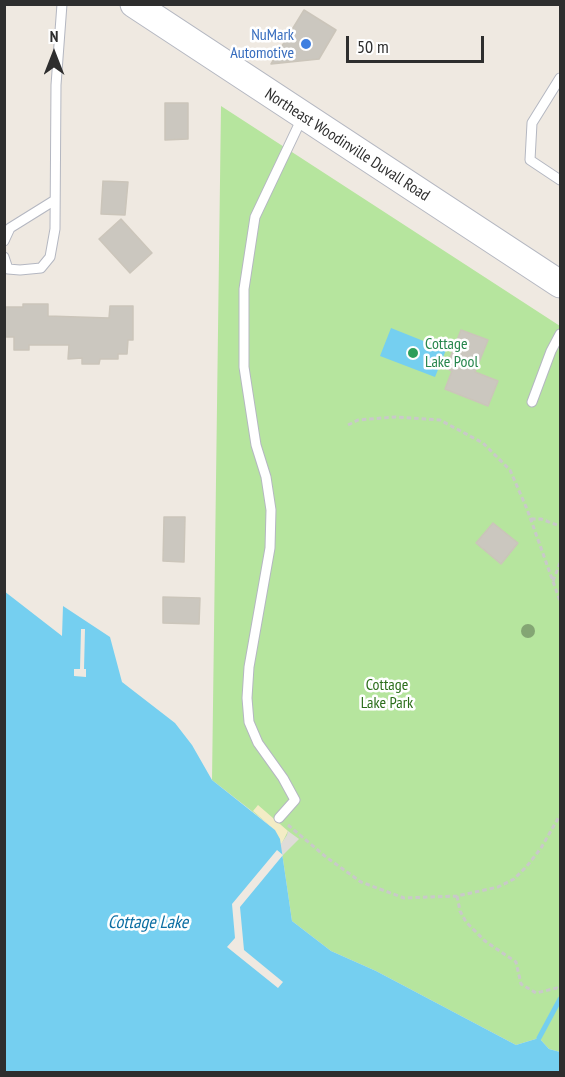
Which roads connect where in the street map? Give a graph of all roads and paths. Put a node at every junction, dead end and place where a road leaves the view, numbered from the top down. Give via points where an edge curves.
1 (62, 4) edge
2 (134, 4) edge
3 (561, 78) edge
4 (303, 117) junction
5 (561, 180) edge
6 (55, 200) junction
7 (4, 242) edge
8 (4, 257) edge
9 (560, 283) edge
10 (561, 334) edge
11 (532, 402) dead end
12 (348, 425) dead end
13 (531, 519) junction
14 (561, 526) edge
15 (561, 563) edge
16 (553, 582) junction
17 (561, 601) edge
18 (561, 815) edge
19 (279, 818) joint
20 (457, 896) junction
21 (561, 990) edge

1 - 6 lane via 56,85
2 - 4 main road, Northeast Woodinville Duvall Road
3 - 5 lane via 532,123 530,160
4 - 9 main road, Northeast Woodinville Duvall Road
4 - 19 lane via 255,218 244,289 244,367 270,510 270,548 247,698 249,722 258,744 295,800
6 - 7 lane via 10,228
6 - 8 lane via 50,257 41,268 8,268
10 - 11 lane
12 - 13 path via 358,420 395,417 440,420 483,443 510,470
13 - 14 path
13 - 16 path
15 - 16 path
16 - 17 path
18 - 20 path via 541,848 514,879 498,887
19 - 20 path via 362,882 404,898
20 - 21 path via 459,911 466,922 516,962 521,984 536,993

